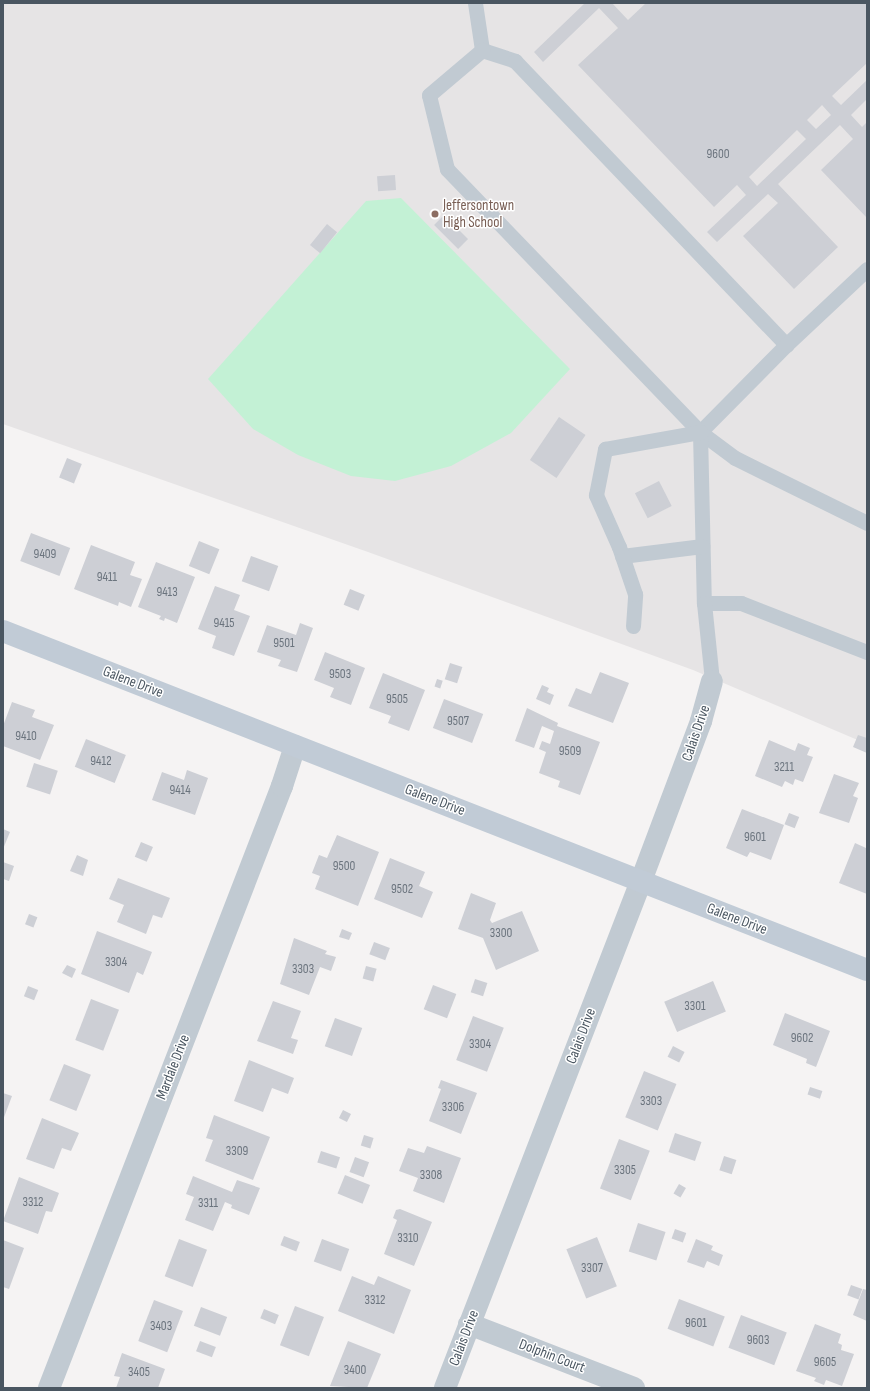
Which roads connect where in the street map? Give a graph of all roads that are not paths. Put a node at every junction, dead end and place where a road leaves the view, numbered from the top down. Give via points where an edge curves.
1 (475, 3) edge
2 (482, 50) junction
3 (867, 269) edge
4 (786, 345) junction
5 (700, 432) junction
6 (867, 523) edge
7 (702, 546) junction
8 (622, 556) junction
9 (704, 603) junction
10 (634, 626) dead end
11 (3, 631) edge
12 (867, 652) edge
13 (712, 681) joint
14 (295, 746) junction
15 (641, 881) junction
16 (867, 970) edge
17 (469, 1324) junction
18 (49, 1388) edge
19 (444, 1388) edge
20 (634, 1388) edge

1 - 2 lane
2 - 4 lane via 515,61
2 - 5 lane via 429,95 448,169
3 - 4 lane
4 - 5 lane
5 - 6 lane via 735,458
5 - 7 lane
5 - 8 lane via 605,449 596,495
7 - 8 lane
7 - 9 lane
8 - 10 lane via 635,594
9 - 12 lane via 741,603
9 - 13 lane
11 - 14 street, Galene Drive
13 - 15 street, Calais Drive via 701,721
14 - 15 street, Galene Drive
14 - 18 street, Mardale Drive via 282,786
15 - 16 street, Galene Drive
15 - 17 street, Calais Drive
17 - 19 street, Calais Drive
17 - 20 street, Dolphin Court

